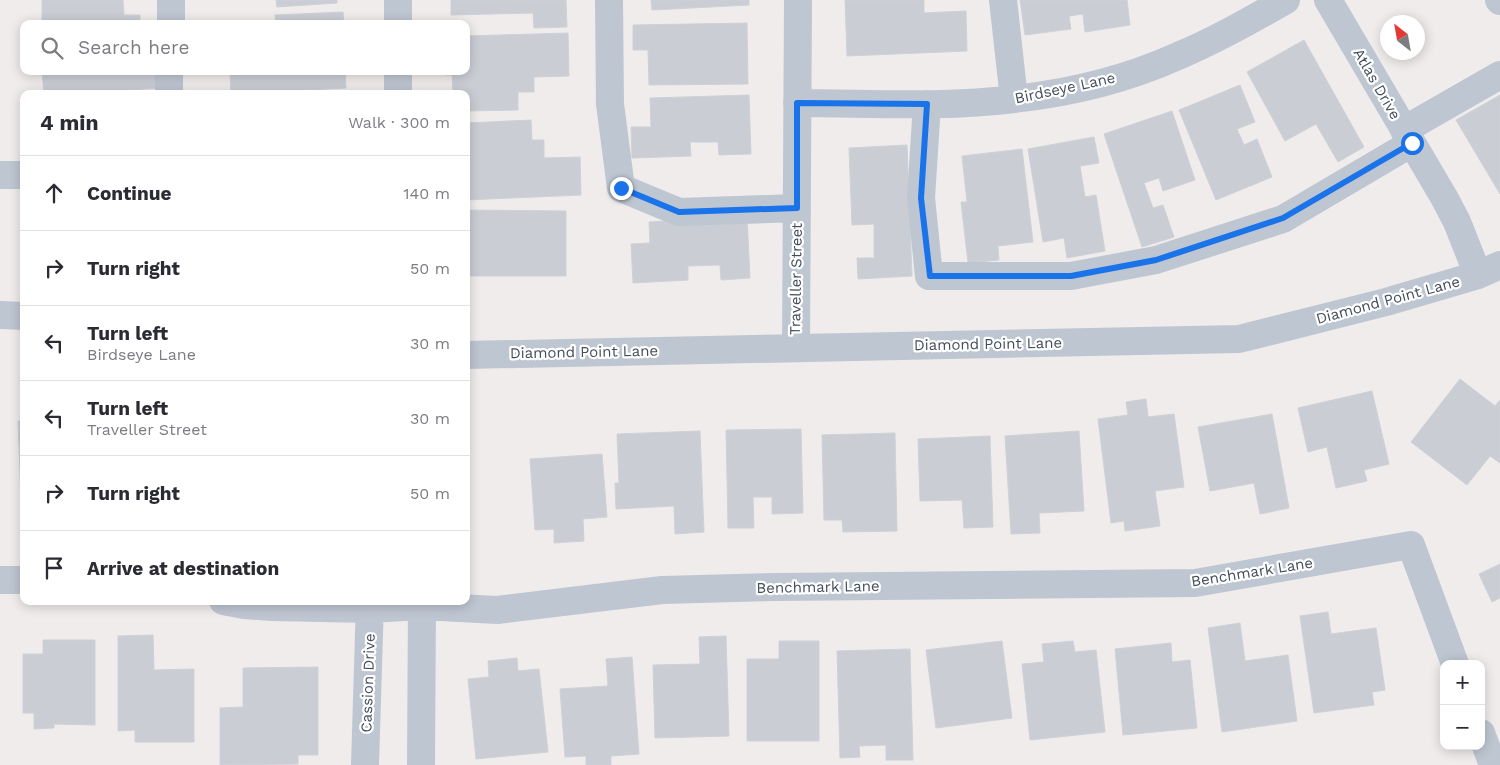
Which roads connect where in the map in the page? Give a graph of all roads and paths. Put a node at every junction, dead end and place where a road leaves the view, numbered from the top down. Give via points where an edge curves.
1 (171, 0) edge
2 (398, 0) edge
3 (609, 0) edge
4 (798, 0) edge
5 (1003, 0) edge
6 (1286, 0) edge
7 (1328, 0) edge
8 (171, 20) edge
9 (398, 20) edge
10 (170, 75) edge
11 (398, 75) edge
12 (1500, 75) edge
13 (169, 90) edge
14 (398, 90) edge
15 (1014, 99) junction
16 (797, 103) junction
17 (927, 104) junction
18 (1408, 136) junction
19 (0, 175) edge
20 (20, 176) edge
21 (797, 208) junction
22 (1489, 270) edge
23 (0, 315) edge
24 (20, 316) edge
25 (796, 348) junction
26 (470, 355) edge
27 (0, 580) edge
28 (20, 580) edge
29 (244, 605) edge
30 (370, 605) edge
31 (422, 605) edge
32 (443, 605) edge
33 (1454, 660) edge
34 (1485, 744) edge
35 (365, 765) edge
36 (421, 765) edge
37 (1493, 765) edge

1 - 8 street
2 - 9 street
3 - 21 street via 610,104 621,188 679,212
4 - 16 street, Traveller Street
5 - 15 street
6 - 15 street, Birdseye Lane via 1215,40 1137,72 1056,93
7 - 18 street, Atlas Drive
10 - 13 street
11 - 14 street
12 - 18 street
15 - 17 street, Birdseye Lane
16 - 17 street, Birdseye Lane
16 - 21 street, Traveller Street
17 - 18 street via 921,198 930,276 1071,276 1156,260 1283,218
18 - 22 street, Atlas Drive via 1457,222
19 - 20 street
21 - 25 street, Traveller Street
22 - 25 street, Diamond Point Lane via 1386,302 1239,339
23 - 24 street
25 - 26 street, Diamond Point Lane
27 - 28 street
29 - 30 street, Benchmark Lane
30 - 35 street, Cassion Drive
31 - 36 street
32 - 33 street, Benchmark Lane via 497,610 662,590 1195,583 1411,545
34 - 37 street

